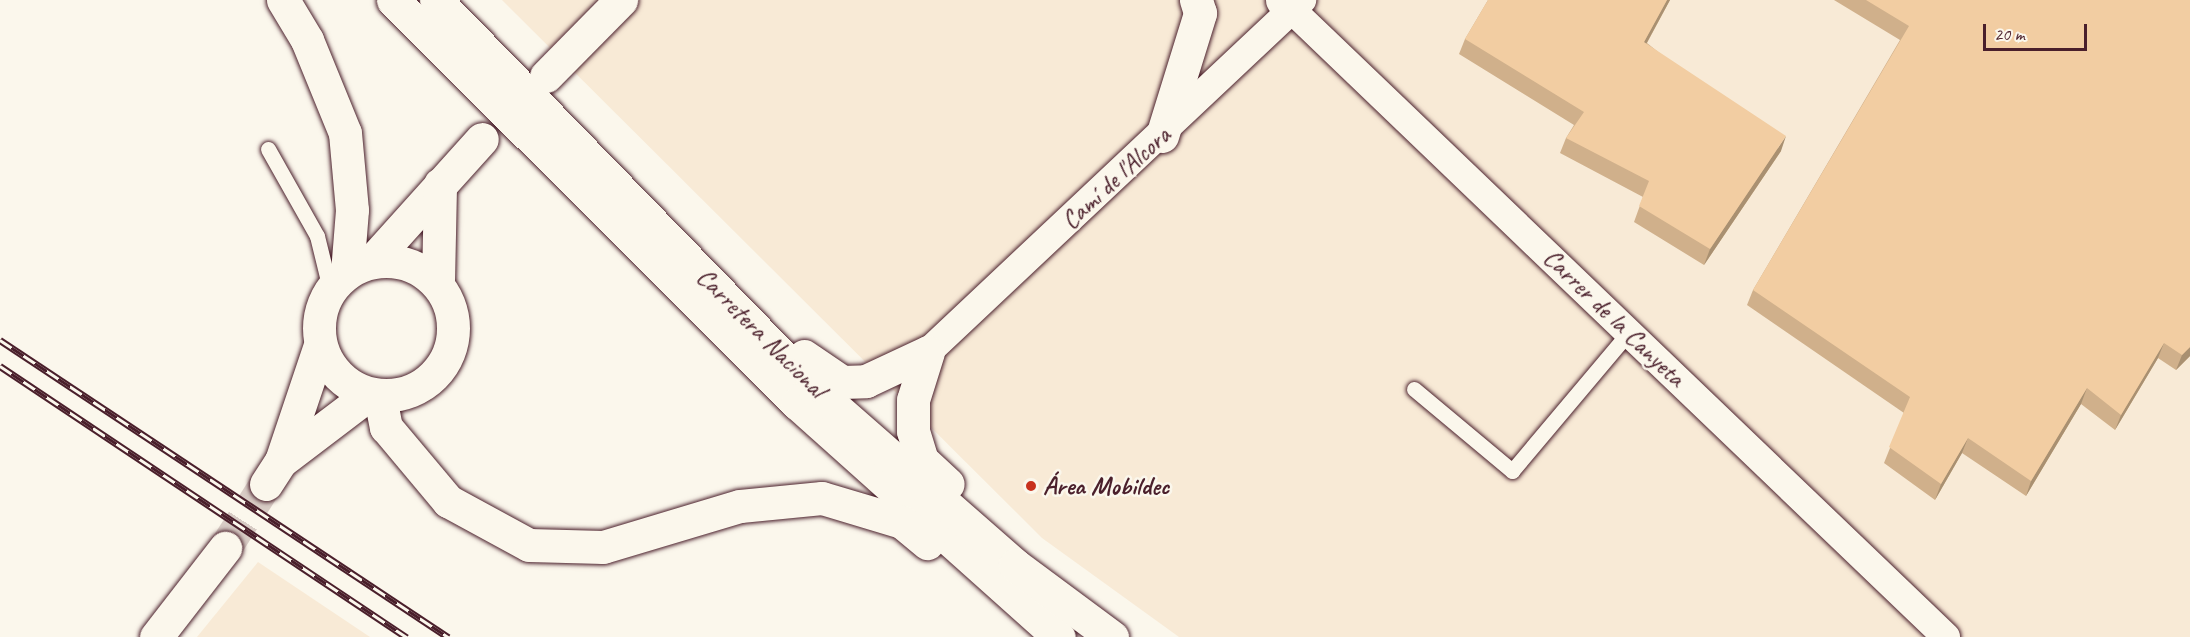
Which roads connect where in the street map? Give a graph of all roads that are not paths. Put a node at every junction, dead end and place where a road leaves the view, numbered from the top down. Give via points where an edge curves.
1 (283, 0) edge
2 (393, 0) edge
3 (436, 0) edge
4 (621, 0) edge
5 (1196, 0) edge
6 (1292, 3) edge
7 (546, 76) dead end
8 (1162, 136) junction
9 (482, 139) dead end
10 (268, 149) dead end
11 (440, 184) junction
12 (349, 274) junction
13 (438, 282) junction
14 (723, 294) junction
15 (1629, 332) junction
16 (320, 345) junction
17 (928, 352) junction
18 (1414, 389) dead end
19 (374, 396) junction
20 (225, 548) tunnel mouth
21 (1069, 625) edge
22 (156, 637) edge
23 (1048, 637) edge
24 (1112, 637) edge
25 (1946, 637) edge

1 - 12 main road via 308,40 345,133 352,210
2 - 21 main road, Carretera Nacional via 796,403
3 - 14 main road, Carretera Nacional
4 - 7 main road
5 - 8 main road via 1200,13
6 - 8 street, Camí de l'Alcora
6 - 15 street, Carrer de la Canyeta
8 - 17 street, Camí de l'Alcora
9 - 11 main road
10 - 12 lane via 317,236
11 - 12 main road
11 - 13 main road
12 - 13 main road via 407,263
12 - 16 main road via 319,316
13 - 19 main road via 455,319 448,360 420,389
14 - 17 main road via 842,382 866,381
14 - 21 main road, Carretera Nacional via 815,390 1015,565
15 - 18 lane via 1512,471
15 - 25 street, Carrer de la Canyeta
16 - 19 main road via 337,376
16 - 19 main road via 274,472
17 - 21 main road via 913,400 913,431 922,460 1051,577
19 - 23 main road via 386,427 448,501 530,545 603,547 740,506 822,498 902,522 1015,618
20 - 22 main road
21 - 24 main road, Carretera Nacional

